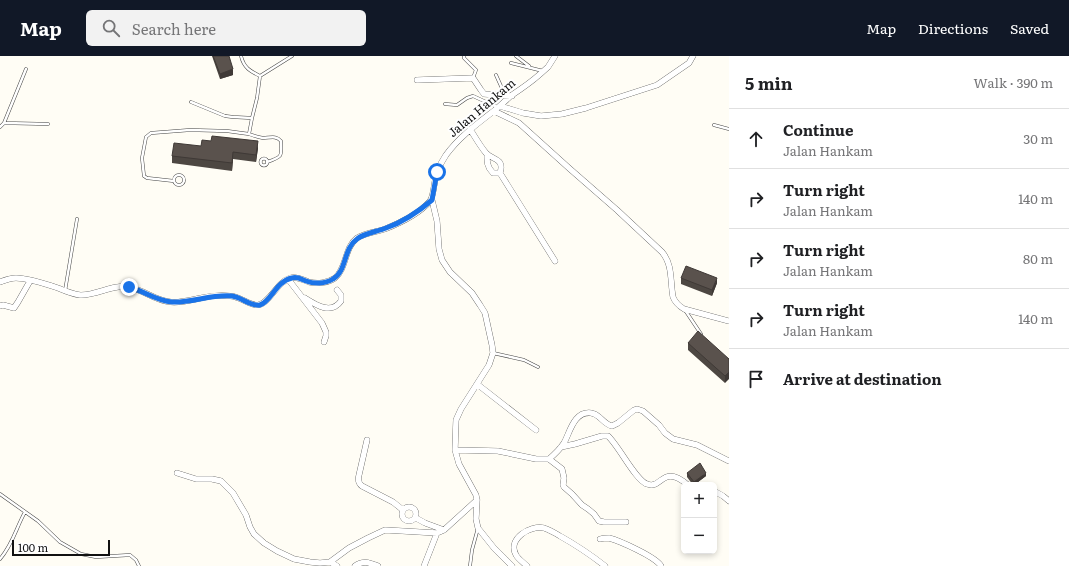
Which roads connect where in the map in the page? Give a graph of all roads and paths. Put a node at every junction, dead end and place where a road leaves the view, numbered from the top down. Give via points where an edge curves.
1 (241, 56) edge
2 (292, 56) edge
3 (464, 56) edge
4 (516, 56) edge
5 (555, 56) edge
6 (693, 56) edge
7 (511, 63) dead end
8 (530, 68) junction
9 (26, 69) dead end
10 (543, 71) junction
11 (496, 75) dead end
12 (260, 76) junction
13 (473, 78) junction
14 (417, 80) dead end
15 (509, 96) junction
16 (191, 102) dead end
17 (445, 104) dead end
18 (497, 108) junction
19 (252, 118) junction
20 (4, 123) junction
21 (48, 124) dead end
22 (714, 124) dead end
23 (0, 127) edge
24 (729, 129) edge
25 (470, 130) junction
26 (249, 134) junction
27 (487, 154) junction
28 (267, 162) dead end
29 (500, 174) junction
30 (174, 181) dead end
31 (432, 200) junction
32 (77, 219) dead end
33 (555, 261) dead end
34 (288, 279) junction
35 (30, 281) junction
36 (0, 282) edge
37 (337, 290) dead end
38 (65, 291) junction
39 (300, 294) junction
40 (0, 306) edge
41 (684, 309) junction
42 (729, 321) edge
43 (703, 336) edge
44 (324, 342) dead end
45 (493, 354) junction
46 (538, 366) dead end
47 (478, 384) junction
48 (536, 430) dead end
49 (367, 440) dead end
50 (561, 448) junction
51 (455, 450) junction
52 (549, 459) junction
53 (729, 461) edge
54 (177, 473) dead end
55 (684, 482) edge
56 (717, 493) edge
57 (0, 494) edge
58 (477, 500) junction
59 (729, 501) edge
60 (403, 510) junction
61 (26, 512) junction
62 (416, 518) junction
63 (626, 522) dead end
64 (478, 528) junction
65 (444, 530) junction
66 (437, 534) junction
67 (600, 539) dead end
68 (516, 555) junction
69 (0, 559) edge
70 (330, 562) junction
71 (510, 564) edge
72 (139, 566) edge
73 (337, 566) edge
74 (355, 566) edge
75 (378, 566) edge
76 (424, 566) edge
77 (470, 566) edge
78 (527, 566) edge
79 (605, 566) edge
80 (661, 566) edge

1 - 12 lane via 246,68
2 - 12 lane
3 - 13 lane via 476,70
4 - 8 lane
5 - 10 street, Jalan Hankam
6 - 18 street via 688,63 657,86 586,108 541,116
7 - 8 lane
8 - 10 lane
9 - 20 lane
10 - 15 street, Jalan Hankam
11 - 15 lane
12 - 19 lane
13 - 14 street
13 - 15 street via 484,94
15 - 18 street, Jalan Hankam
16 - 19 lane via 225,116
17 - 18 lane via 457,105 473,96
18 - 25 street, Jalan Hankam
18 - 41 street via 519,123 662,252 670,264 673,297
19 - 26 lane
20 - 21 lane
20 - 23 lane
22 - 24 lane
25 - 27 street
25 - 31 street, Jalan Hankam via 452,147 439,168 434,181
26 - 28 lane via 261,138 275,137 281,141 280,157
26 - 30 lane via 190,130 149,133 142,158 144,176
27 - 29 street via 501,166
27 - 29 street via 487,164 491,171
29 - 33 street
31 - 34 street via 400,222 358,238 348,252 340,272 333,279 315,283 297,277
31 - 45 street via 437,221 438,249 442,260 450,272 472,293 485,313
32 - 38 lane
34 - 38 street via 264,303 258,305 230,296 169,302 124,286 86,295
34 - 39 street
35 - 36 street via 12,278
35 - 38 street
35 - 40 street via 15,307
37 - 39 street via 341,295 341,301 331,308 318,305
39 - 44 street via 322,323 326,332
41 - 42 street
41 - 43 lane
45 - 46 lane via 524,360
45 - 47 street via 490,365
47 - 48 street
47 - 51 street via 456,420
49 - 60 street via 359,484
50 - 52 street
50 - 53 street via 576,418 594,413 607,425 613,426 638,409 673,439 697,445
50 - 55 street via 608,436 639,479 647,485 667,476 674,476
51 - 52 street via 498,451 536,459
51 - 58 street
52 - 63 street via 562,469 564,488 600,521
54 - 70 street via 196,479 221,481 233,493 254,534 277,551 294,559 320,564
56 - 59 street
57 - 61 lane
58 - 64 street
58 - 65 street
60 - 62 street via 402,514 406,521
60 - 62 street via 413,507 417,513
61 - 69 lane via 20,520 9,548
61 - 72 lane via 60,542 81,554 96,557 130,555
62 - 65 street
64 - 71 street
64 - 77 lane
65 - 66 street
66 - 70 street via 386,530 349,548
66 - 76 street
67 - 80 street via 611,539 638,550
68 - 71 street
68 - 78 street
68 - 79 street via 515,542 519,537 530,529 539,527 566,539
70 - 73 street
74 - 75 street via 361,562

